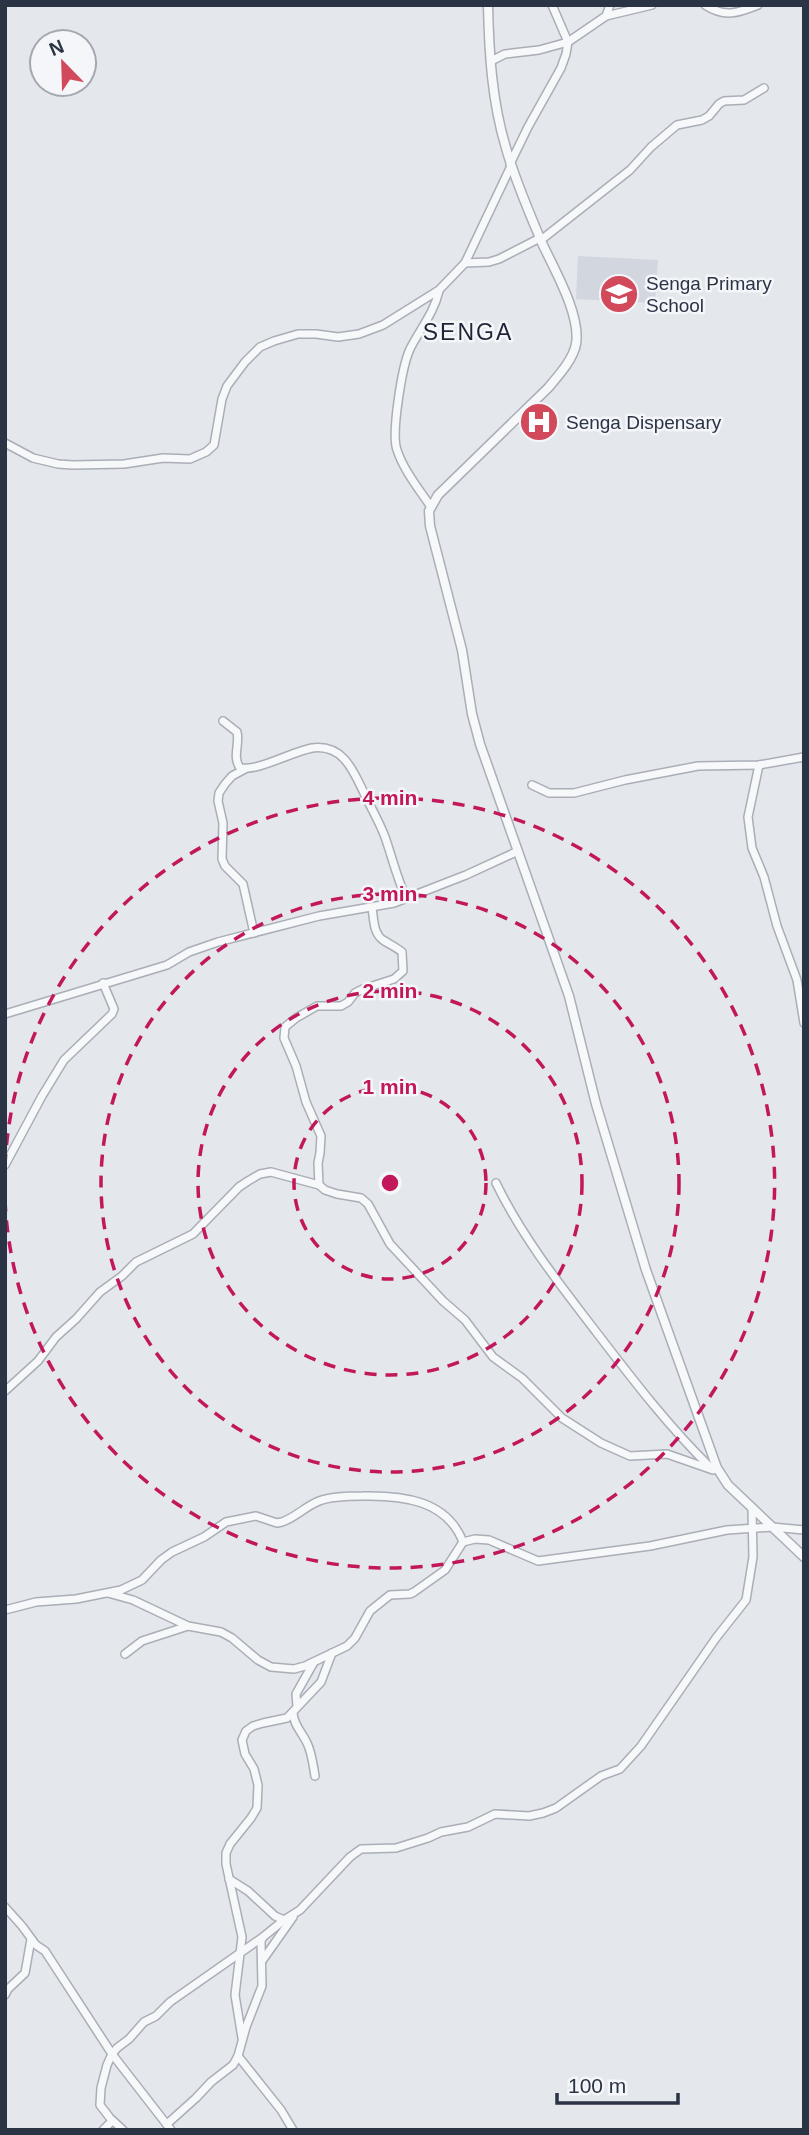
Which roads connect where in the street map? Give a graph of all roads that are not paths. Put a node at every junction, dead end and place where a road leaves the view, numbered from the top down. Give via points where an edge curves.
1 (488, 5) edge
2 (552, 5) edge
3 (610, 5) edge
4 (652, 5) edge
5 (705, 5) edge
6 (758, 5) edge
7 (606, 16) junction
8 (568, 42) junction
9 (491, 61) junction
10 (764, 88) dead end
11 (511, 165) junction
12 (541, 239) junction
13 (465, 263) junction
14 (439, 290) junction
15 (5, 443) edge
16 (431, 507) junction
17 (223, 721) dead end
18 (804, 757) edge
19 (758, 765) junction
20 (245, 769) junction
21 (532, 785) dead end
22 (516, 852) junction
23 (405, 898) junction
24 (372, 908) junction
25 (254, 933) junction
26 (103, 983) junction
27 (5, 1014) edge
28 (804, 1023) edge
29 (5, 1166) edge
30 (496, 1183) dead end
31 (319, 1185) junction
32 (5, 1391) edge
33 (713, 1470) junction
34 (723, 1477) junction
35 (752, 1509) junction
36 (772, 1527) junction
37 (754, 1528) junction
38 (804, 1530) edge
39 (463, 1542) junction
40 (804, 1557) edge
41 (108, 1593) junction
42 (5, 1610) edge
43 (188, 1626) junction
44 (332, 1653) junction
45 (125, 1654) dead end
46 (314, 1662) junction
47 (295, 1709) junction
48 (315, 1776) dead end
49 (229, 1879) junction
50 (5, 1908) edge
51 (294, 1915) junction
52 (284, 1920) junction
53 (263, 1937) junction
54 (31, 1939) junction
55 (240, 1952) junction
56 (262, 1962) junction
57 (5, 1994) edge
58 (242, 2038) junction
59 (112, 2054) junction
60 (238, 2056) junction
61 (113, 2120) junction
62 (169, 2127) edge
63 (103, 2130) edge
64 (123, 2130) edge
65 (293, 2130) edge

1 - 9 street
2 - 8 street
3 - 7 street
4 - 7 street
5 - 6 street via 716,12 733,13
7 - 8 street
8 - 9 street
8 - 11 street via 561,68
9 - 11 street
10 - 12 street via 744,100 724,101 702,120 677,125 630,170
11 - 12 street
11 - 13 street
12 - 13 street via 499,259
12 - 16 street via 574,318 572,354 548,388
13 - 14 street
14 - 15 street via 383,325 359,334 298,334 260,347 227,386 214,444 196,457 58,464 23,454
14 - 16 street via 429,319 405,360 394,440 401,461
16 - 22 street via 430,526 462,650 472,714
17 - 20 street via 237,732 236,760
18 - 19 street
19 - 21 street via 698,766 574,793 549,793
19 - 28 street via 748,817 752,848 797,980
20 - 23 street via 312,748 331,749 344,757 384,835
20 - 25 street via 225,784 218,801 222,859 243,884
22 - 23 street
22 - 34 street via 569,996 646,1270
23 - 24 street
24 - 25 street
24 - 31 street via 376,932 402,952 403,971 394,979 355,993 341,1006 308,1010 285,1027 283,1035 321,1136
25 - 26 street
26 - 27 street
26 - 29 street via 112,1014 64,1060
30 - 33 street via 567,1294 646,1397
31 - 32 street via 271,1172 248,1181 194,1234 136,1262 100,1292
31 - 33 street via 368,1204 390,1244 465,1320 493,1357 535,1389 562,1418 630,1456 667,1454
33 - 34 street
34 - 35 street
35 - 36 street
35 - 37 street
36 - 37 street
36 - 38 street
36 - 40 street
37 - 39 street via 538,1561 489,1540
37 - 51 street via 746,1601 620,1769 543,1813 495,1814 468,1827 396,1848 361,1849
39 - 41 street via 449,1519 422,1503 380,1496 336,1498 318,1501 282,1522 256,1516 224,1523 172,1552 142,1580
39 - 44 street via 445,1570 410,1594 390,1595 370,1611 355,1638
41 - 42 street
41 - 43 street
43 - 45 street via 142,1640
43 - 46 street via 221,1632 271,1667 294,1668
44 - 46 street
44 - 47 street via 321,1682
46 - 47 street via 296,1695
47 - 48 street via 296,1727 310,1752
47 - 49 street via 287,1718 246,1731 243,1740 254,1769 257,1808 226,1853
49 - 52 street
49 - 55 street via 242,1937
50 - 54 street
51 - 52 street
51 - 56 street
52 - 53 street
53 - 55 street
53 - 56 street
54 - 57 street via 23,1978
54 - 59 street via 60,1970
55 - 58 street via 235,1995
55 - 59 street via 144,2022
56 - 58 street via 262,1986
58 - 60 street
59 - 61 street via 100,2105
59 - 62 street
60 - 62 street
60 - 65 street
61 - 63 street
61 - 64 street

